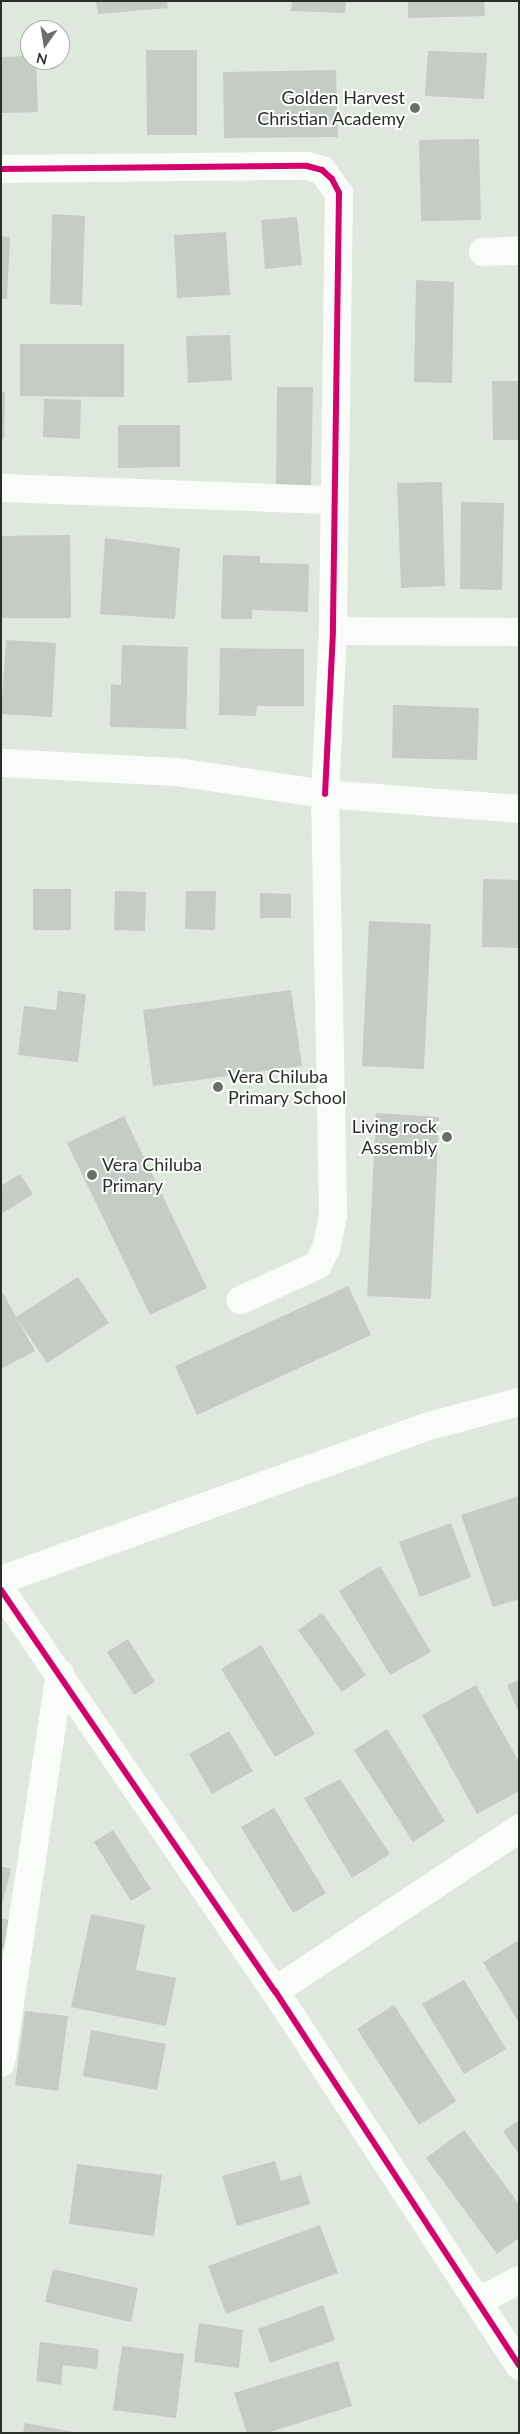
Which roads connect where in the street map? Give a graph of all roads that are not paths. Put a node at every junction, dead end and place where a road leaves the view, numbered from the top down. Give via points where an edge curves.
1 (1, 169) edge
2 (519, 251) edge
3 (483, 252) dead end
4 (1, 488) edge
5 (334, 500) junction
6 (333, 632) junction
7 (519, 632) edge
8 (1, 763) edge
9 (324, 794) junction
10 (519, 809) edge
11 (241, 1300) dead end
12 (519, 1402) edge
13 (1, 1580) edge
14 (1, 1590) edge
15 (60, 1673) junction
16 (519, 1829) edge
17 (274, 1991) junction
18 (1, 2063) edge
19 (519, 2280) edge
20 (479, 2302) junction
21 (519, 2366) edge

1 - 5 street via 307,166 322,170 332,179 339,194
2 - 3 street
4 - 5 street
5 - 6 street
6 - 7 street
6 - 9 street
8 - 9 street via 177,772
9 - 10 street
9 - 11 street via 331,1223 318,1265
12 - 13 street via 429,1426
14 - 15 street
15 - 17 street
15 - 18 street
16 - 17 street
17 - 20 street
19 - 20 street
20 - 21 street

